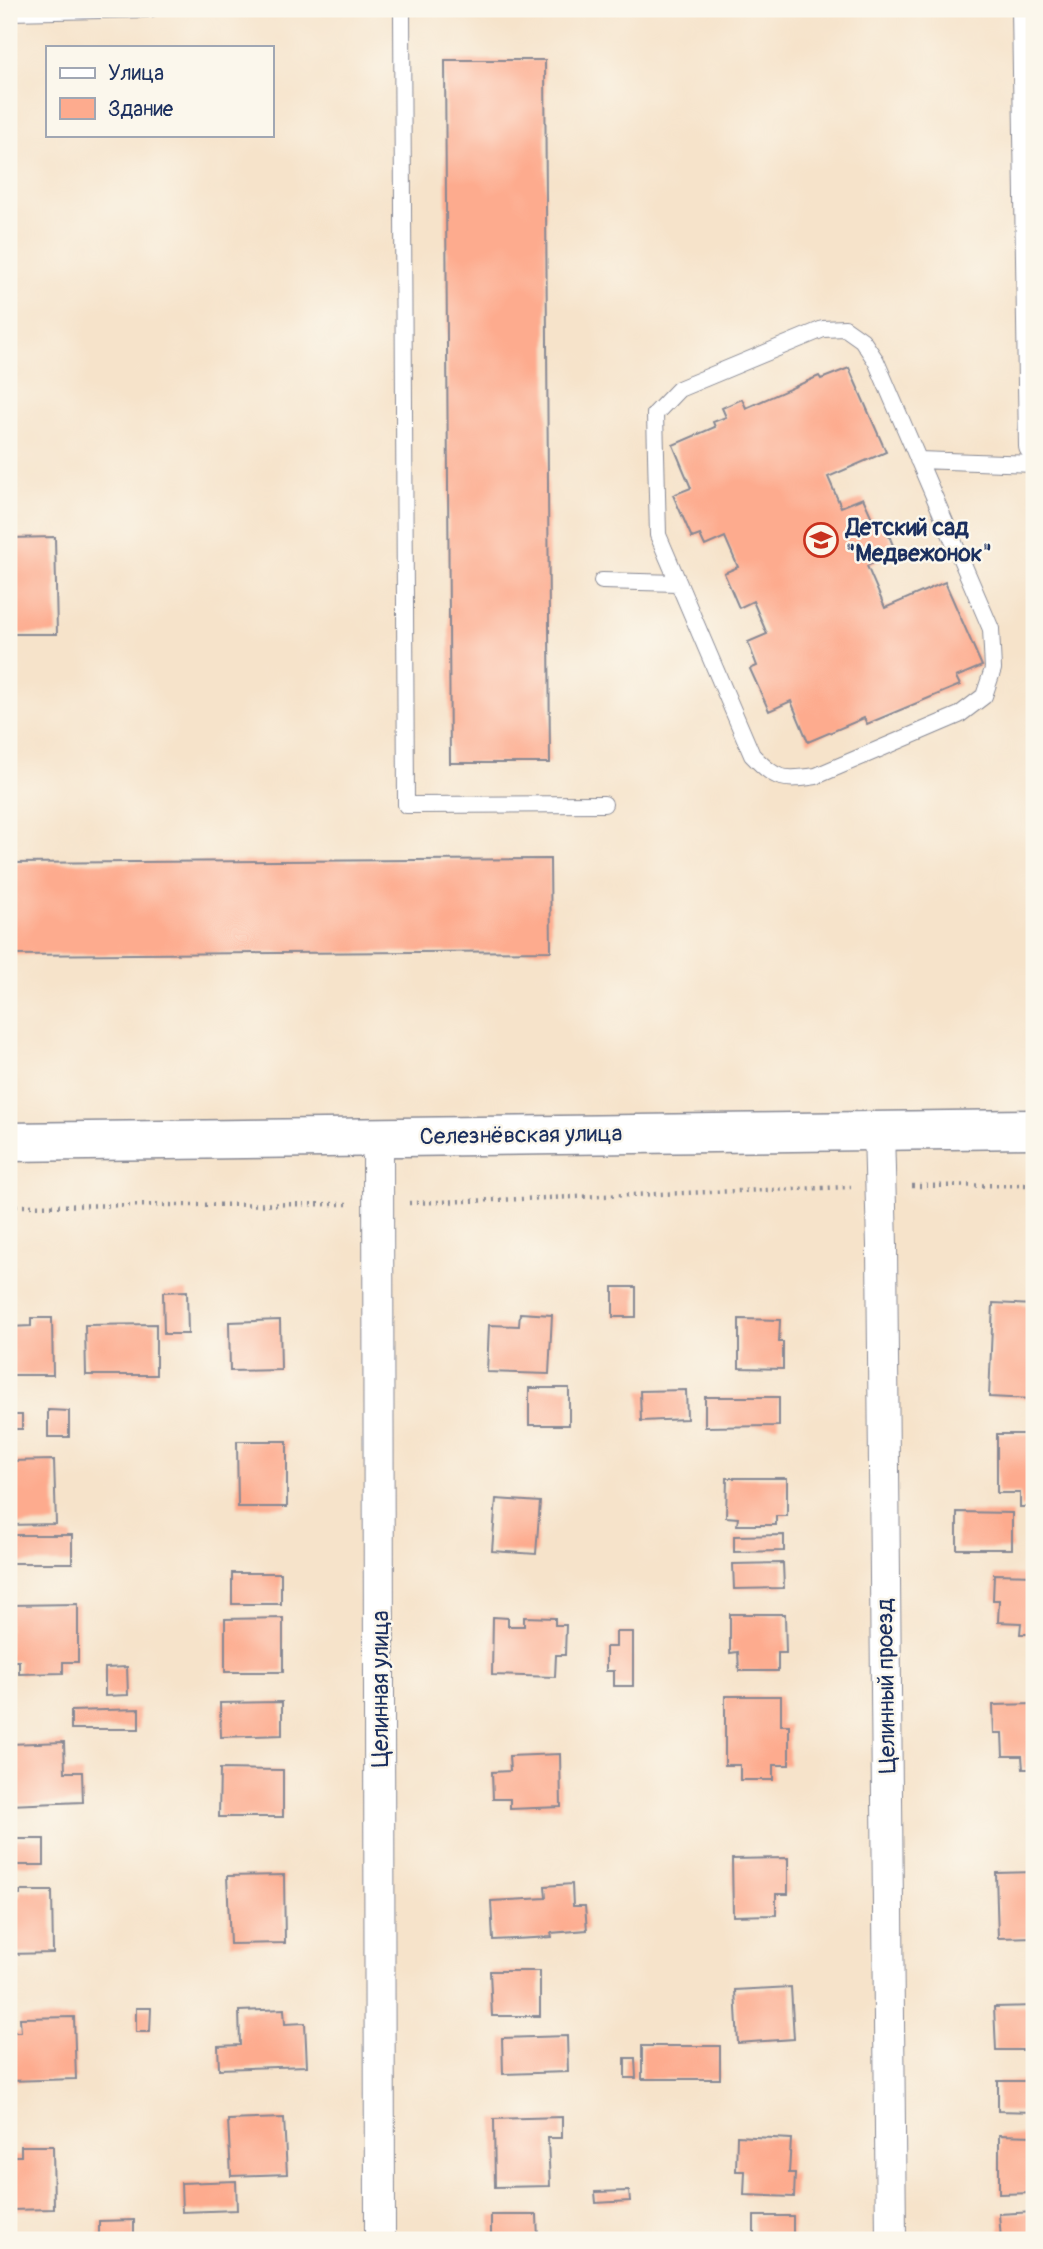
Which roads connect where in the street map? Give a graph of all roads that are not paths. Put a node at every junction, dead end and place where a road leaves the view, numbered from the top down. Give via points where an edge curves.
1 (150, 9) edge
2 (402, 9) edge
3 (1027, 9) edge
4 (9, 12) edge
5 (1034, 446) edge
6 (918, 460) junction
7 (1034, 464) edge
8 (602, 581) dead end
9 (678, 583) junction
10 (604, 804) dead end
11 (1034, 1129) edge
12 (878, 1131) junction
13 (378, 1137) junction
14 (9, 1142) edge
15 (380, 2240) edge
16 (891, 2240) edge

1 - 4 lane
2 - 10 lane via 406,805
3 - 5 street
6 - 7 lane
6 - 9 lane via 876,361 862,340 845,328 823,329 679,389 654,414 658,535
6 - 9 lane via 991,629 993,669 984,696 959,715 816,776 793,779 770,774 752,755
8 - 9 lane
11 - 12 street, Селезнёвская улица
12 - 13 street, Селезнёвская улица
12 - 16 street, Целинный проезд
13 - 14 street, Селезнёвская улица
13 - 15 street, Целинная улица

